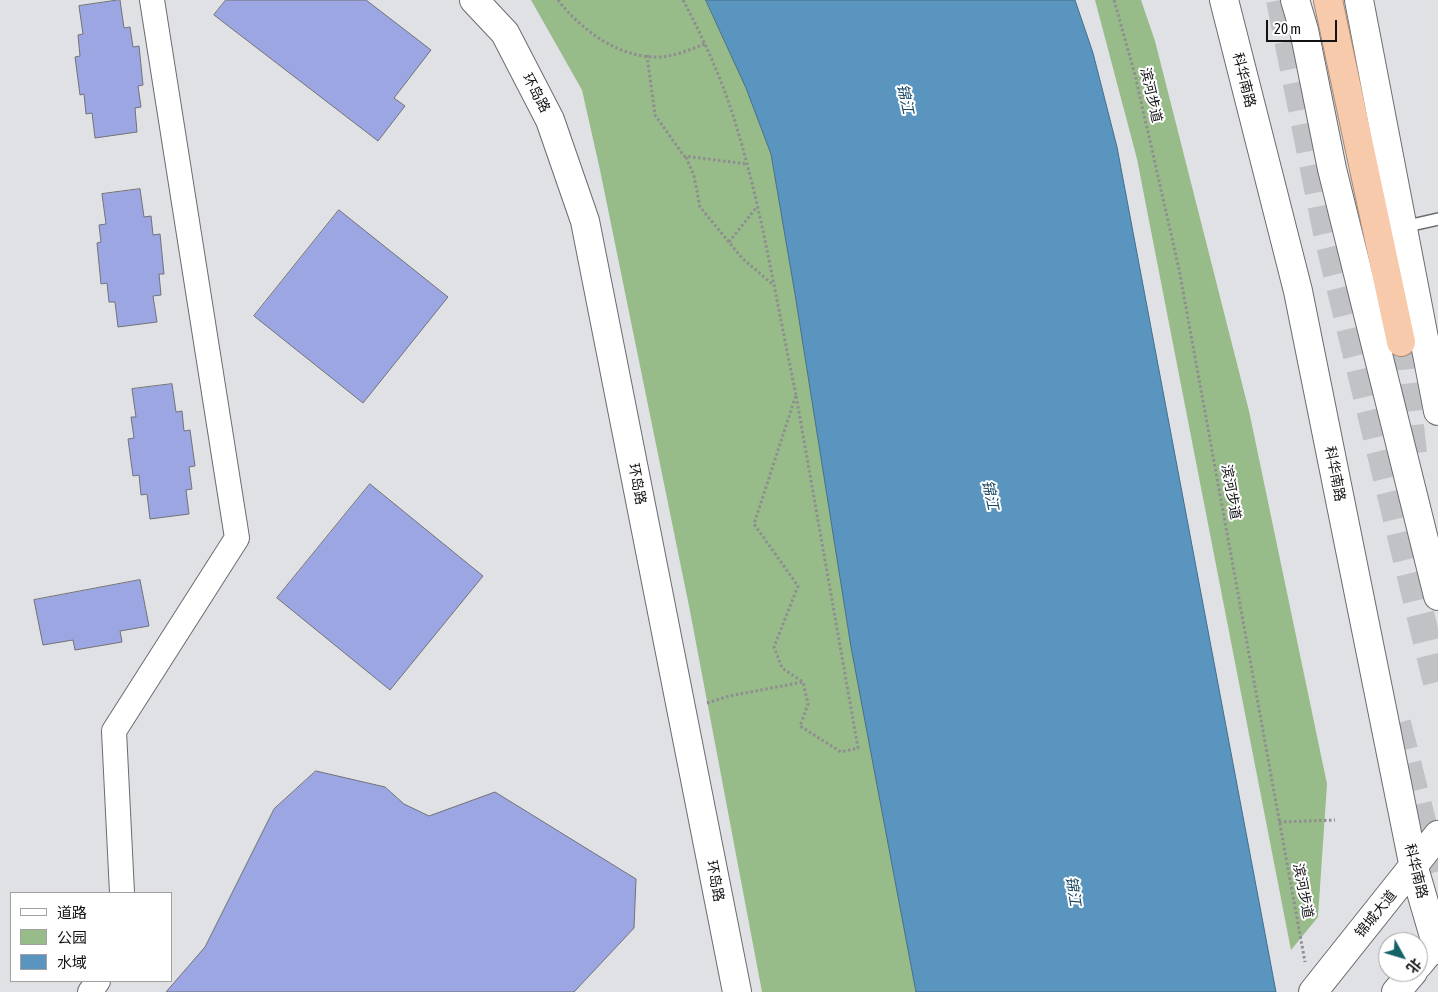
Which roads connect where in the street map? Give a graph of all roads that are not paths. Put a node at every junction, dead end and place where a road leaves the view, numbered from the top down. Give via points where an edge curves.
1 (152, 0) edge
2 (474, 0) edge
3 (1224, 0) edge
4 (1295, 0) edge
5 (1328, 0) edge
6 (1359, 0) edge
7 (1438, 219) edge
8 (1402, 227) junction
9 (1401, 342) tunnel mouth
10 (1438, 411) edge
11 (1438, 596) edge
12 (1438, 835) edge
13 (1414, 868) junction
14 (122, 892) edge
15 (1437, 945) edge
16 (1428, 954) edge
17 (1313, 979) edge
18 (1404, 982) edge
19 (736, 992) edge
20 (1396, 992) edge

1 - 14 street via 237,538 114,730
2 - 19 main road, 环岛路 via 504,33 550,120 585,222
3 - 13 main road, 科华南路 via 1298,291
4 - 11 main road via 1332,169
5 - 9 highway
6 - 8 main road
7 - 8 lane
8 - 10 main road
12 - 13 main road, 锦城大道
13 - 15 main road, 科华南路
13 - 17 main road, 锦城大道
15 - 16 main road
18 - 20 main road

